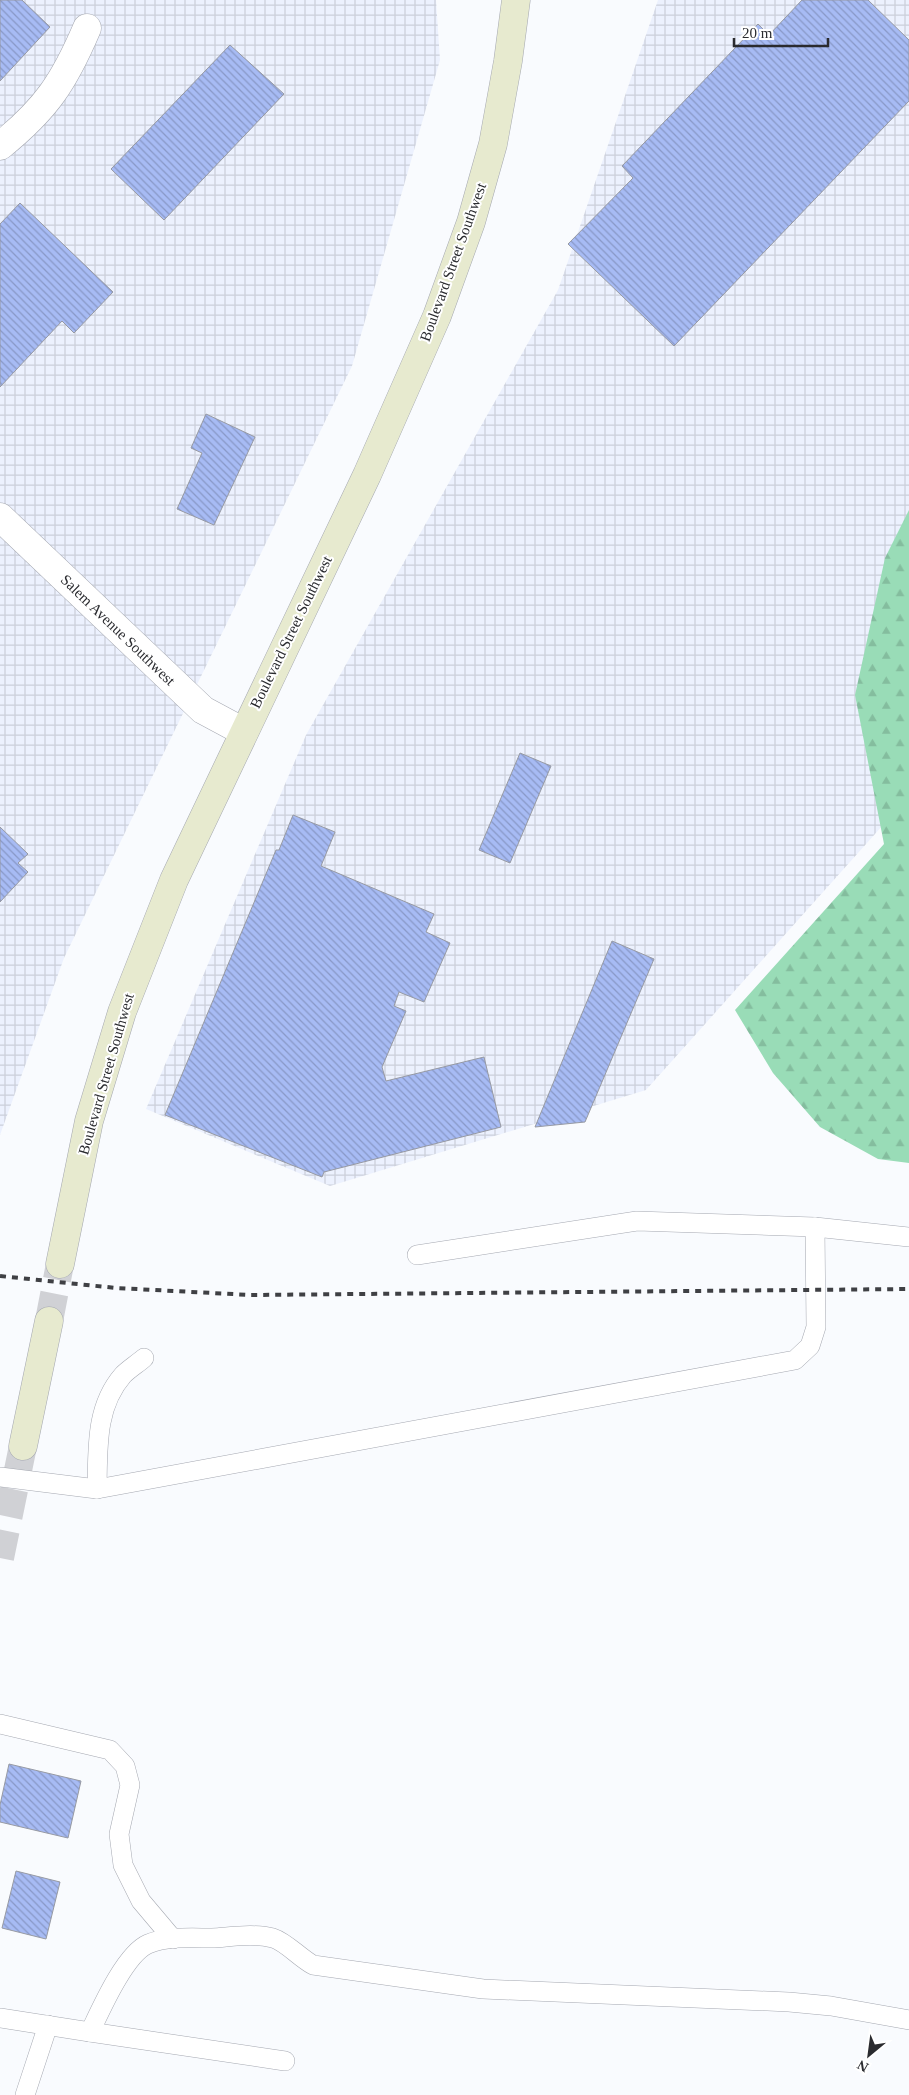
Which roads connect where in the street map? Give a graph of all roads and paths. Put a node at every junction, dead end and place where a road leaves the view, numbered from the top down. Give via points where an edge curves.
1 (516, 0) edge
2 (87, 28) dead end
3 (0, 146) edge
4 (0, 517) edge
5 (244, 732) junction
6 (815, 1227) junction
7 (909, 1237) edge
8 (417, 1255) dead end
9 (60, 1264) tunnel mouth
10 (49, 1321) tunnel mouth
11 (144, 1358) dead end
12 (23, 1446) tunnel mouth
13 (0, 1477) edge
14 (97, 1489) junction
15 (0, 1724) edge
16 (173, 1939) junction
17 (0, 2018) edge
18 (909, 2020) edge
19 (48, 2025) junction
20 (90, 2032) junction
21 (285, 2060) dead end
22 (25, 2095) edge

1 - 5 main road, Boulevard Street Southwest via 493,144 471,222 437,316 366,475
2 - 3 street via 71,67 53,95 25,126
4 - 5 street, Salem Avenue Southwest via 203,710
5 - 9 main road, Boulevard Street Southwest via 174,880 122,1012 89,1121
6 - 7 lane
6 - 8 lane via 637,1221
6 - 14 lane via 816,1327 810,1346 795,1360
10 - 12 main road
11 - 14 lane via 124,1374 102,1411
13 - 14 lane
15 - 16 lane via 110,1750 125,1766 130,1785 119,1834 122,1865 141,1901
16 - 18 lane via 274,1938 314,1965 483,1989 789,2002
16 - 20 lane via 147,1944 129,1960
17 - 19 lane
19 - 20 lane
19 - 22 lane
20 - 21 lane

